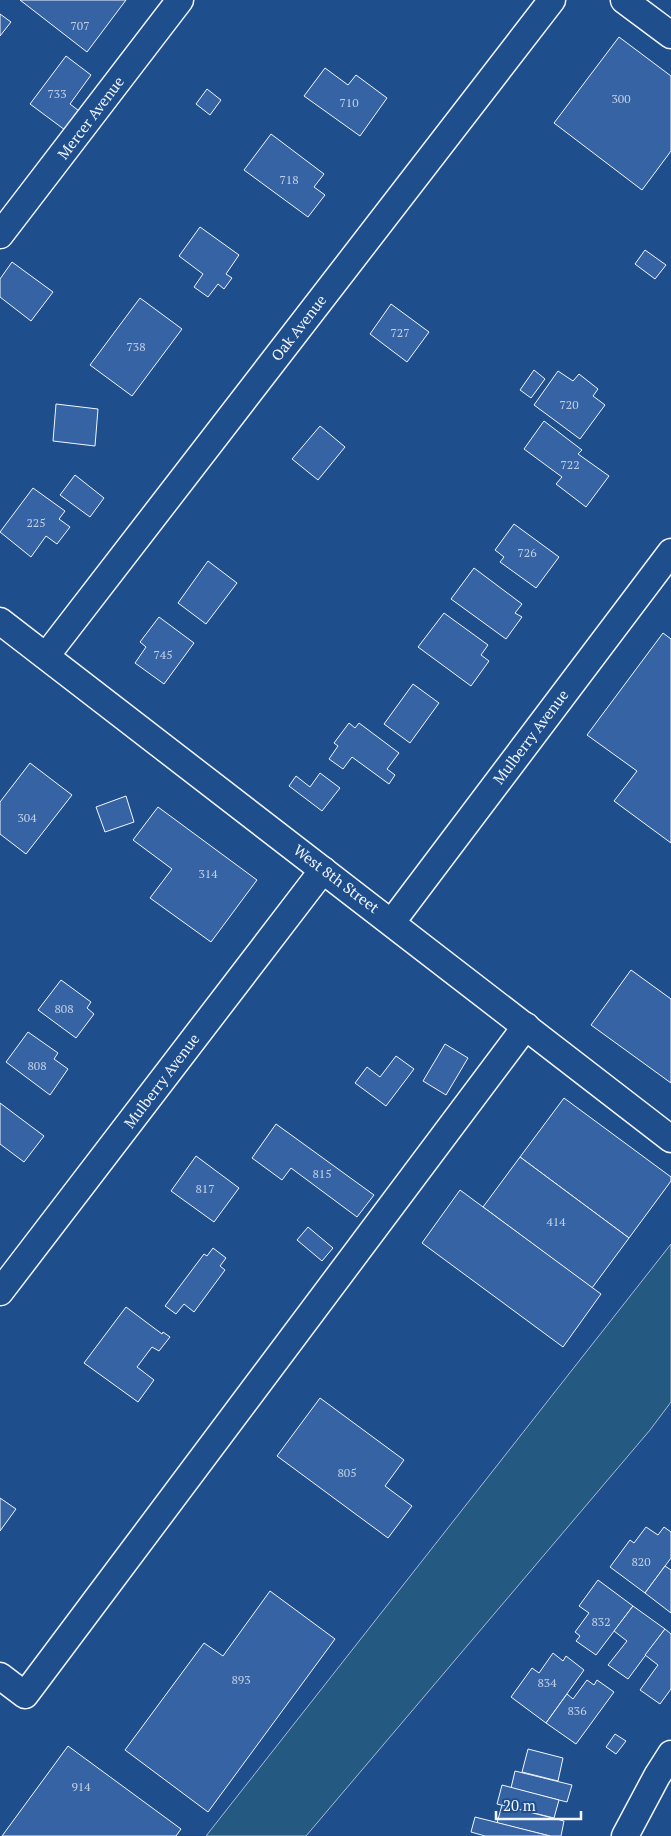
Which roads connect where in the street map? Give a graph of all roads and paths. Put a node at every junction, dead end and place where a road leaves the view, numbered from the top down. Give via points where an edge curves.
1 (180, 0) edge
2 (552, 0) edge
3 (624, 0) edge
4 (671, 35) edge
5 (0, 235) edge
6 (671, 552) edge
7 (0, 621) edge
8 (46, 656) junction
9 (323, 870) junction
10 (392, 922) junction
11 (526, 1026) junction
12 (671, 1138) edge
13 (0, 1292) edge
14 (0, 1676) edge
15 (671, 1754) edge
16 (625, 1836) edge

1 - 5 street, Mercer Avenue
2 - 8 street, Oak Avenue
3 - 4 street
6 - 10 street, Mulberry Avenue
7 - 8 street, West 8th Street
8 - 9 street, West 8th Street
9 - 10 street, West 8th Street
9 - 13 street, Mulberry Avenue
10 - 11 street, West 8th Street
11 - 12 street, West 8th Street
11 - 14 street via 26,1695
15 - 16 street

